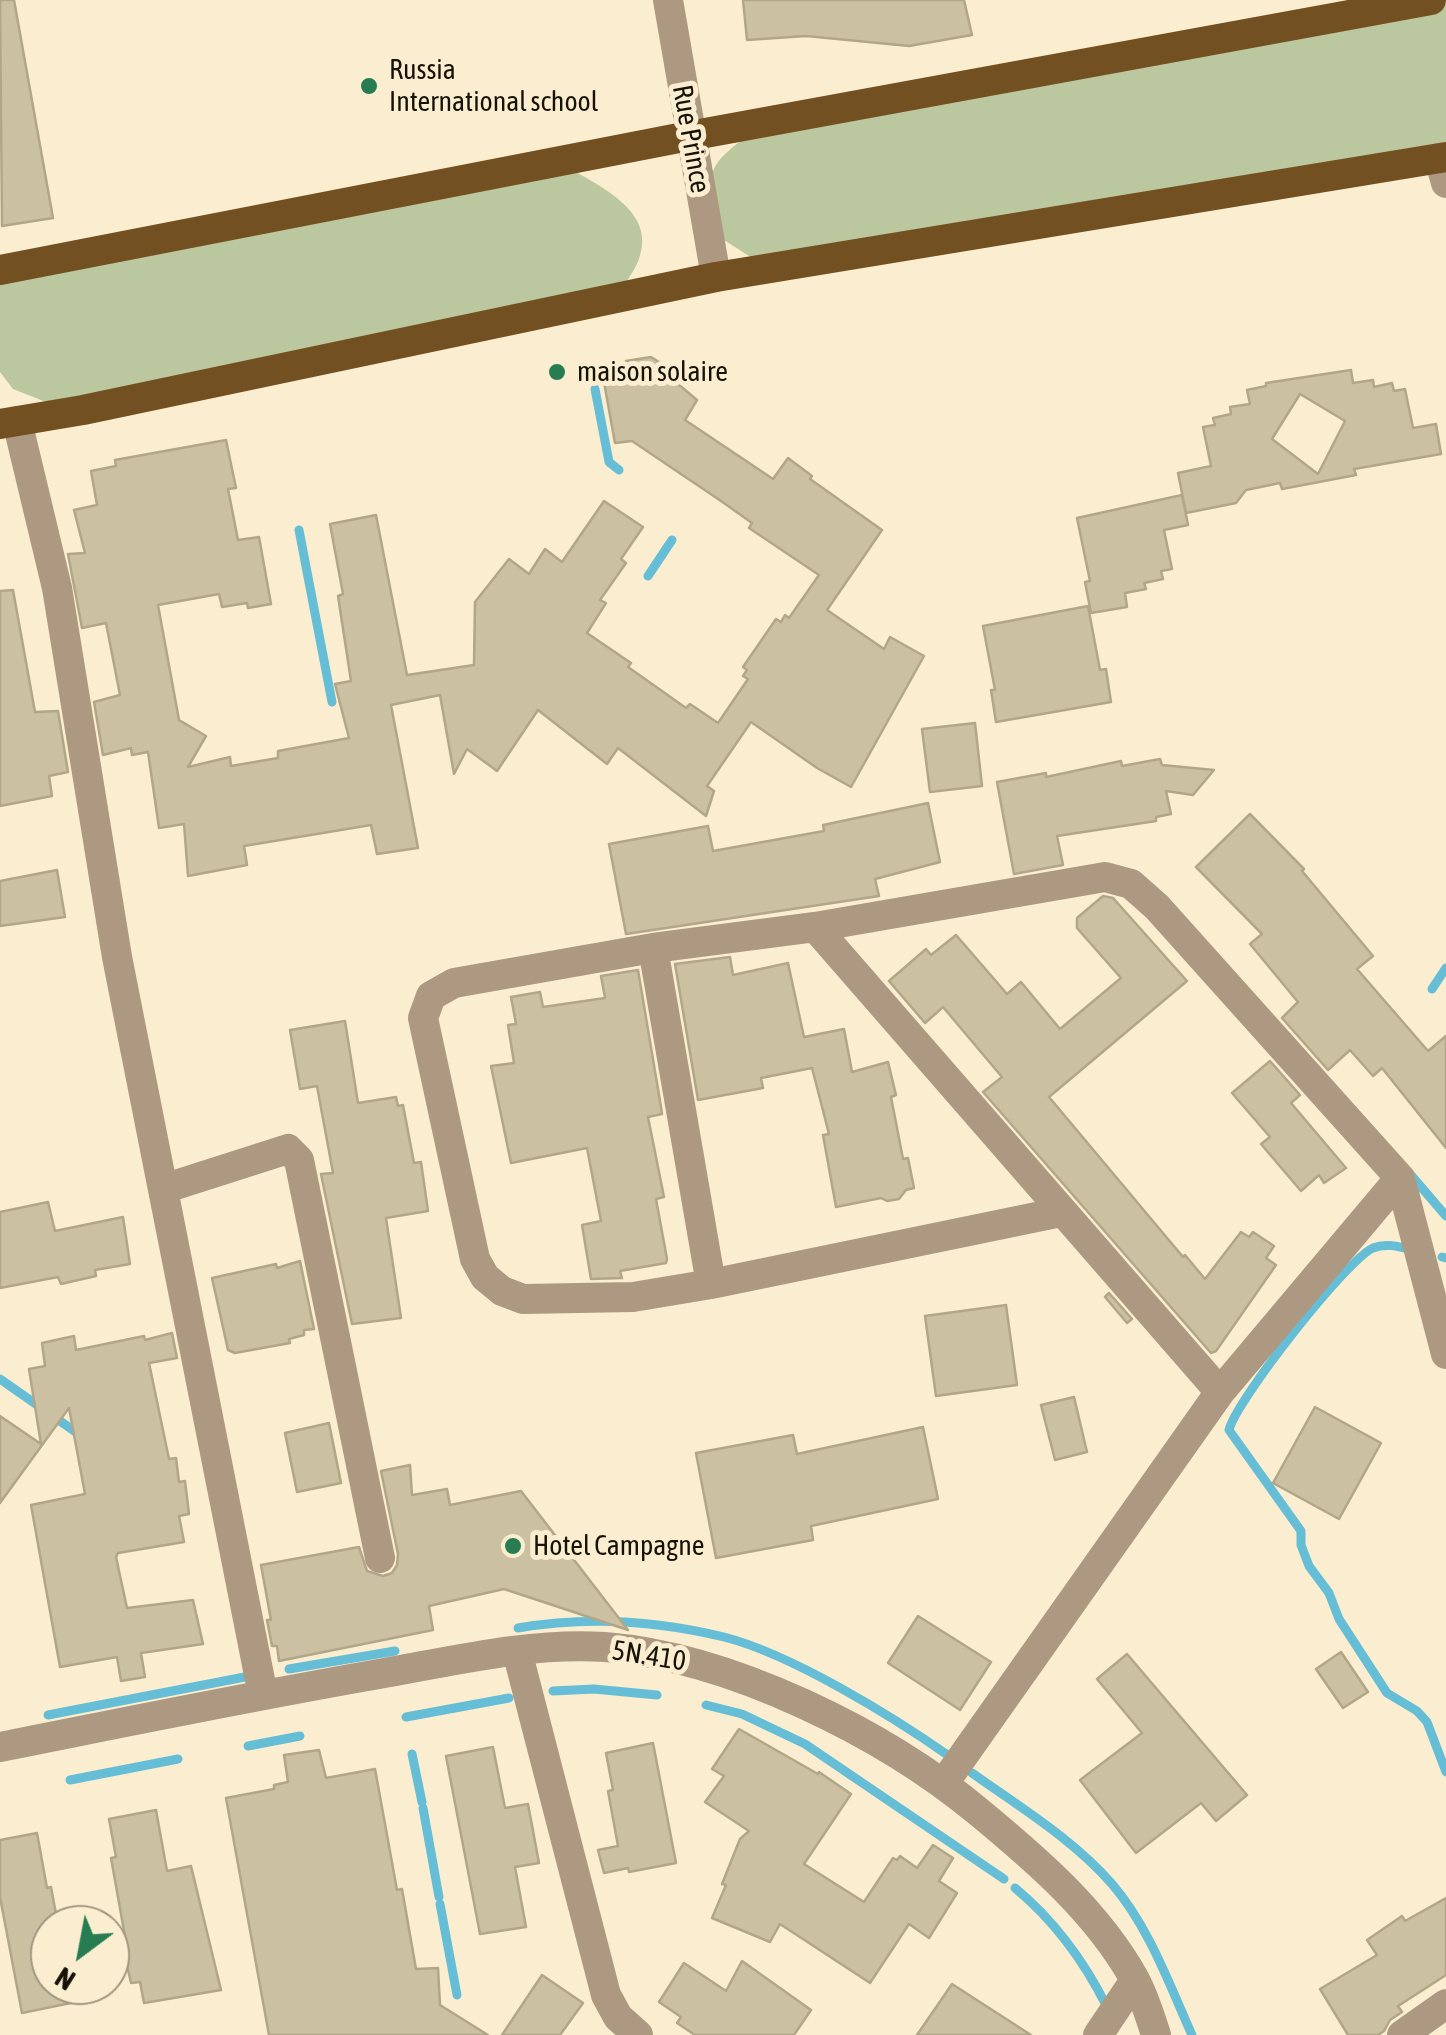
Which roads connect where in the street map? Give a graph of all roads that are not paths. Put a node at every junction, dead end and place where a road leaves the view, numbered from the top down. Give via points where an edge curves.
1 (668, 0) edge
2 (1430, 0) edge
3 (690, 136) junction
4 (1444, 166) edge
5 (0, 270) edge
6 (716, 277) junction
7 (8, 423) edge
8 (815, 927) junction
9 (653, 948) junction
10 (1400, 1178) junction
11 (163, 1190) junction
12 (1061, 1212) junction
13 (1415, 1238) junction
14 (1446, 1246) edge
15 (710, 1284) junction
16 (1446, 1354) edge
17 (1220, 1392) junction
18 (380, 1558) dead end
19 (517, 1651) junction
20 (263, 1694) junction
21 (0, 1747) edge
22 (944, 1783) junction
23 (1446, 2004) edge
24 (1147, 2015) edge
25 (638, 2035) edge
26 (1098, 2035) edge
27 (1402, 2035) edge

1 - 3 street, Rue Prince
2 - 3 main road
3 - 5 main road
3 - 6 street, Rue Prince
4 - 6 main road
6 - 7 main road
7 - 11 street via 57,588
8 - 9 street
8 - 10 street via 1105,877 1131,884
8 - 12 street
9 - 15 street
9 - 15 street via 454,983 431,996 423,1018 475,1259 485,1278 524,1299 633,1297
10 - 13 street
10 - 17 street
11 - 18 street via 288,1149 299,1160
11 - 20 street
12 - 15 street
12 - 17 street
13 - 14 street
13 - 16 street
17 - 22 street
19 - 20 street, 5N.410
19 - 22 street, 5N.410 via 603,1647 682,1658 754,1681
19 - 25 street via 606,1994
20 - 21 street, 5N.410
22 - 24 street, 5N.410 via 1036,1860 1102,1930
23 - 27 street
24 - 26 street

